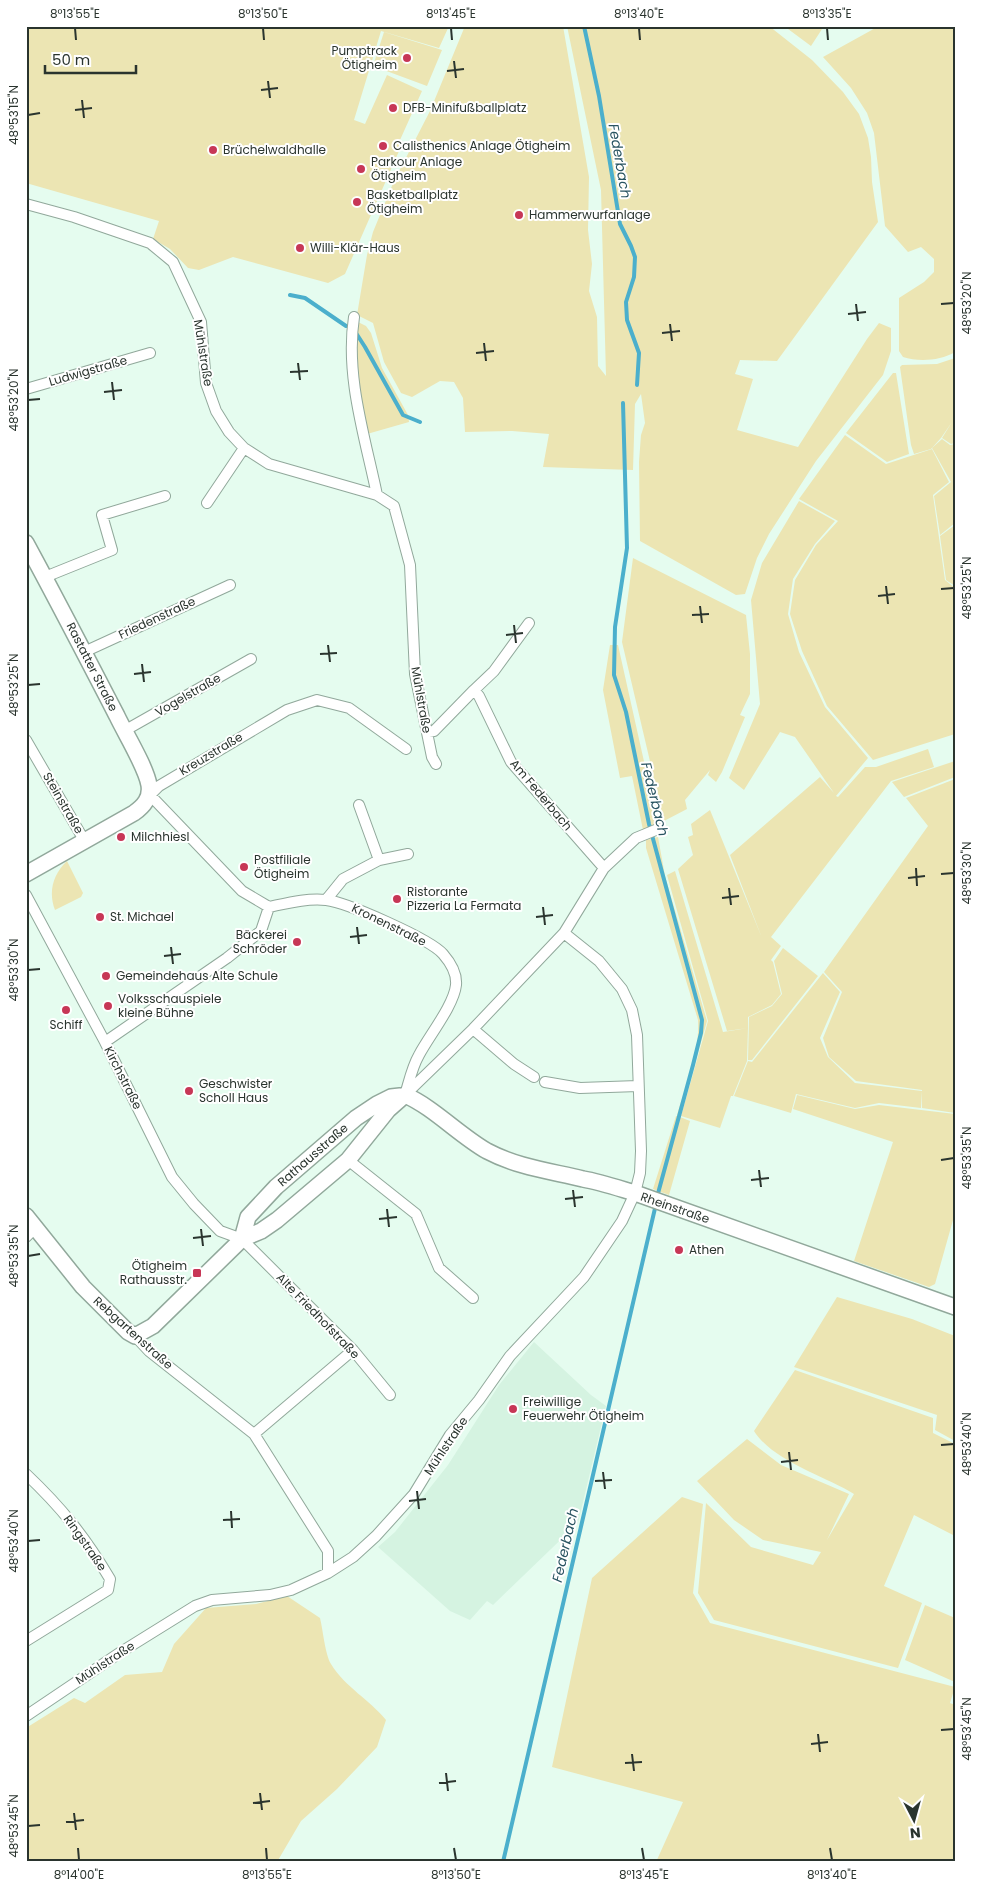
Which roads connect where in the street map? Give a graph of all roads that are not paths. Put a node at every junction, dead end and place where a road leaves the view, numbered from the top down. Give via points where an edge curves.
1 (26, 204) edge
2 (354, 317) dead end
3 (150, 353) dead end
4 (26, 388) edge
5 (244, 448) junction
6 (377, 495) junction
7 (165, 496) dead end
8 (207, 503) dead end
9 (26, 543) edge
10 (45, 577) junction
11 (230, 585) dead end
12 (529, 622) dead end
13 (84, 652) junction
14 (251, 659) dead end
15 (474, 690) junction
16 (124, 731) junction
17 (427, 732) junction
18 (26, 740) edge
19 (406, 749) dead end
20 (436, 764) dead end
21 (150, 795) junction
22 (359, 805) dead end
23 (658, 829) dead end
24 (84, 840) junction
25 (408, 854) dead end
26 (379, 860) junction
27 (604, 868) junction
28 (26, 874) edge
29 (26, 895) edge
30 (326, 900) junction
31 (270, 907) junction
32 (564, 933) junction
33 (473, 1029) junction
34 (105, 1042) junction
35 (534, 1078) dead end
36 (544, 1082) dead end
37 (638, 1086) junction
38 (405, 1095) junction
39 (348, 1160) junction
40 (642, 1196) junction
41 (29, 1227) edge
42 (242, 1239) junction
43 (473, 1298) dead end
44 (955, 1307) edge
45 (135, 1336) junction
46 (353, 1350) junction
47 (390, 1395) dead end
48 (254, 1434) junction
49 (26, 1474) edge
50 (328, 1572) junction
51 (26, 1641) edge
52 (26, 1716) edge

1 - 5 street, Mühlstraße via 150,243 173,262 200,322 206,383 216,411
2 - 6 street via 351,337 354,388
3 - 4 street, Ludwigstraße
5 - 6 street, Mühlstraße via 269,464
5 - 8 street
6 - 17 street, Mühlstraße via 394,506 410,565 414,674
7 - 10 street via 102,515 112,550
9 - 10 street, Rastatter Straße
10 - 13 street, Rastatter Straße
11 - 13 street, Friedenstraße
12 - 15 street via 494,670
13 - 16 street, Rastatter Straße
14 - 16 street, Vogelstraße
15 - 17 street via 434,731
15 - 27 street, Am Federbach via 511,762
16 - 21 street, Rastatter Straße via 145,774
17 - 20 street, Mühlstraße
18 - 24 street, Steinstraße
19 - 21 street, Kreuzstraße via 349,708 317,700 279,714 159,786
21 - 24 street, Kreuzstraße via 144,806 134,813
21 - 31 street via 242,891
22 - 26 street
23 - 27 street via 636,838
24 - 28 street, Kreuzstraße
25 - 26 street
26 - 30 street via 343,879
27 - 32 street
29 - 34 street, Kirchstraße
30 - 31 street, Kronenstraße via 308,899
30 - 38 street, Kronenstraße via 342,903 420,938 443,953 455,972 453,997 418,1057
31 - 34 street via 261,931
32 - 33 street, Rathausstraße
32 - 37 street, Mühlstraße via 599,961 622,989 632,1010 637,1035
33 - 35 street
33 - 38 street, Rathausstraße
34 - 42 street, Kirchstraße via 172,1176 220,1231
36 - 37 street via 580,1088
37 - 40 street, Mühlstraße
38 - 39 street, Rathausstraße via 388,1110
38 - 40 street, Rheinstraße via 460,1134 516,1163
38 - 42 street, Rathausstraße via 384,1100 356,1118 291,1174 248,1217
39 - 42 street, Rathausstraße via 277,1220
39 - 43 street via 416,1214 439,1268
40 - 44 street, Rheinstraße
40 - 50 street, Mühlstraße via 584,1277 510,1356 450,1435 414,1494 353,1557
41 - 45 street, Rebgartenstraße via 83,1287
42 - 45 street, Rathausstraße via 153,1326
42 - 46 street, Alte Friedhofstraße
45 - 48 street, Rebgartenstraße via 149,1351
46 - 47 street, Alte Friedhofstraße
46 - 48 street
48 - 50 street, Rebgartenstraße via 328,1551
49 - 51 street, Ringstraße via 68,1516 110,1579 108,1590
50 - 52 street, Mühlstraße via 291,1590 212,1600 195,1606

